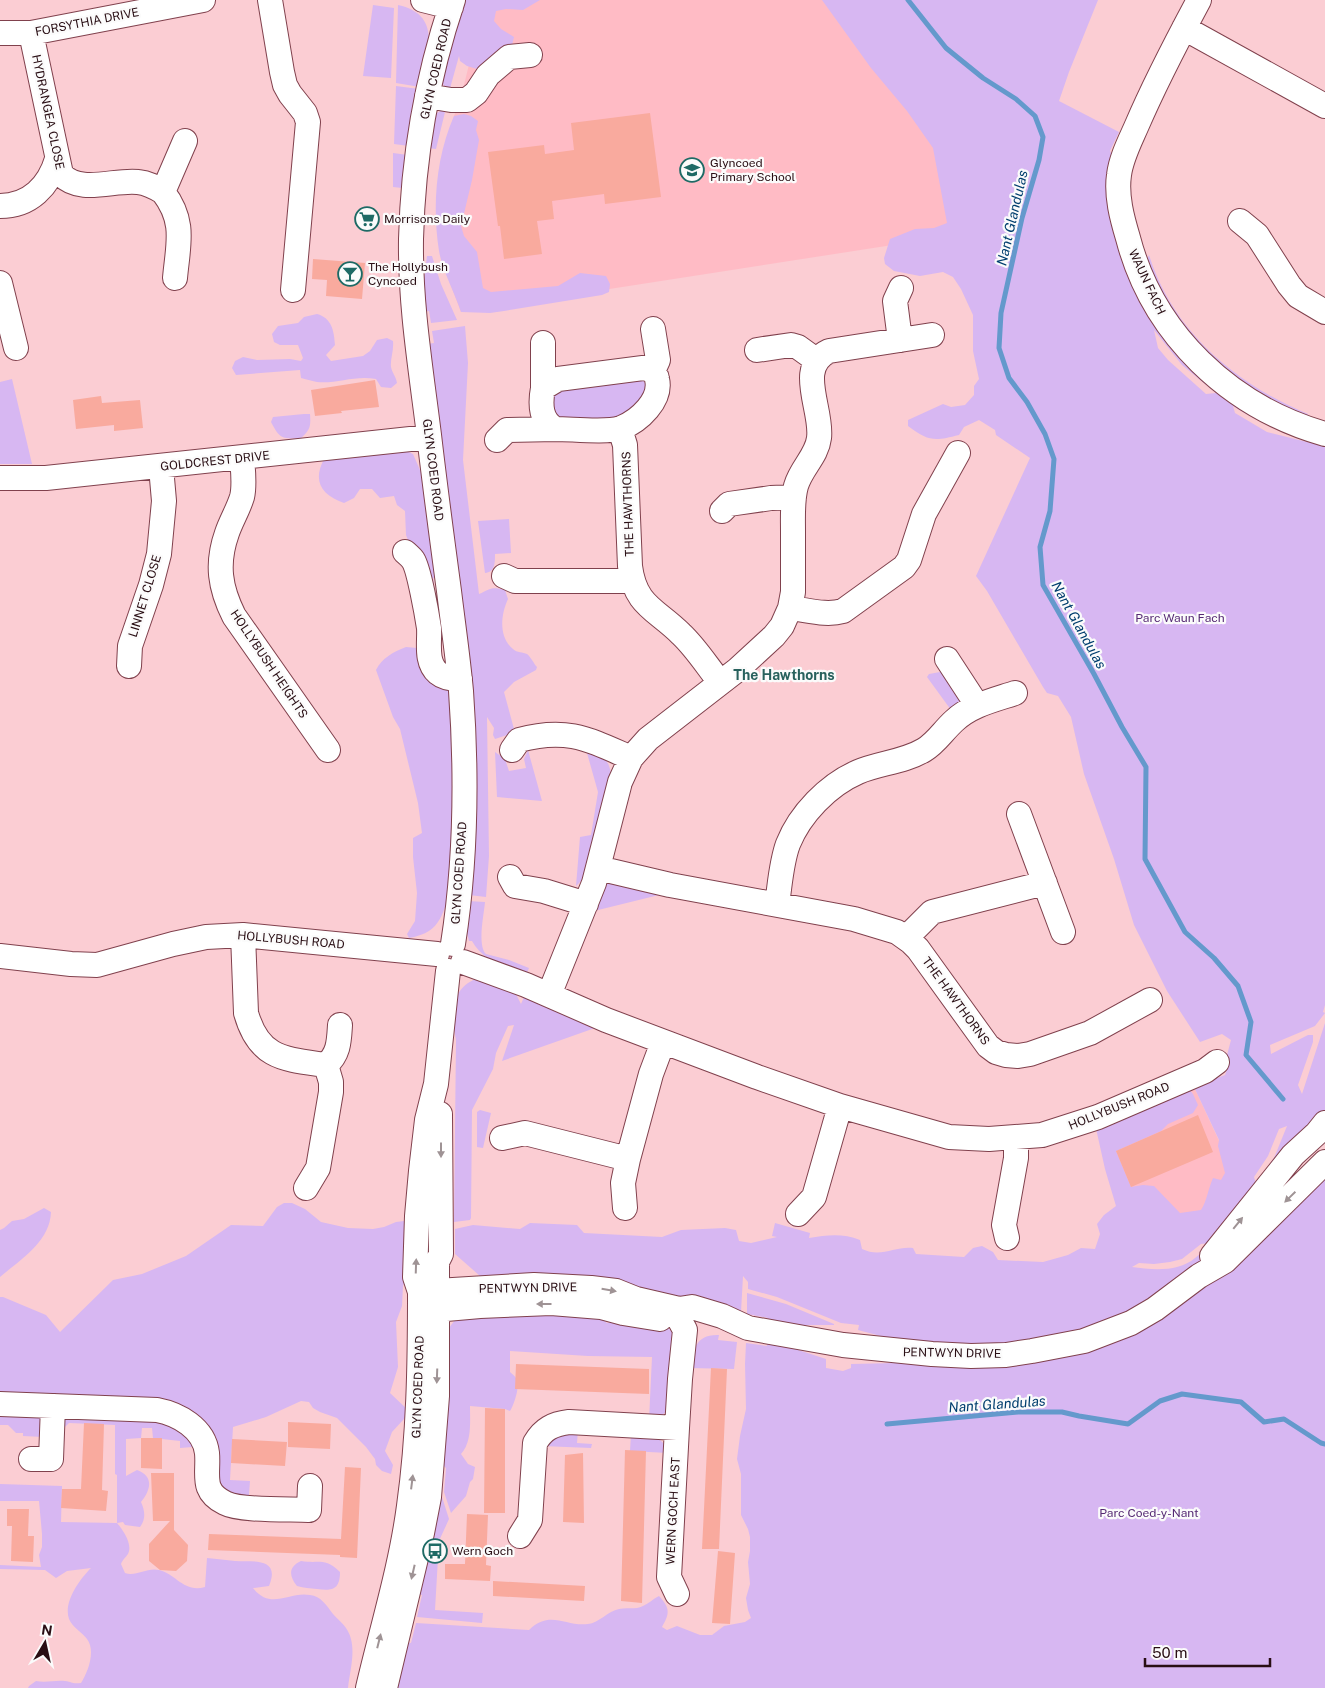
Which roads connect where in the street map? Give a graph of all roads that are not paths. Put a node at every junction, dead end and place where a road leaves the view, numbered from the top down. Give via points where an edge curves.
1 (203, 0) edge
2 (270, 0) edge
3 (423, 0) edge
4 (1199, 0) edge
5 (452, 3) edge
6 (122, 8) edge
7 (1184, 28) junction
8 (0, 33) edge
9 (31, 33) junction
10 (530, 55) dead end
11 (427, 96) junction
12 (1325, 106) edge
13 (185, 141) dead end
14 (57, 159) junction
15 (164, 192) junction
16 (0, 206) edge
17 (1240, 221) dead end
18 (174, 278) dead end
19 (0, 283) edge
20 (901, 288) dead end
21 (293, 290) dead end
22 (1325, 312) edge
23 (653, 329) dead end
24 (932, 335) dead end
25 (900, 340) junction
26 (543, 343) dead end
27 (16, 348) dead end
28 (757, 350) dead end
29 (816, 360) junction
30 (653, 371) junction
31 (543, 388) junction
32 (620, 428) junction
33 (556, 429) junction
34 (1325, 434) edge
35 (429, 437) junction
36 (497, 440) dead end
37 (958, 453) dead end
38 (242, 458) junction
39 (161, 466) junction
40 (0, 478) edge
41 (794, 497) junction
42 (722, 511) dead end
43 (405, 552) dead end
44 (504, 576) dead end
45 (632, 580) junction
46 (790, 608) junction
47 (947, 659) dead end
48 (129, 666) dead end
49 (460, 679) junction
50 (720, 682) junction
51 (1015, 693) dead end
52 (977, 705) junction
53 (328, 750) dead end
54 (512, 750) dead end
55 (631, 758) junction
56 (1019, 814) dead end
57 (598, 868) junction
58 (510, 876) dead end
59 (1045, 883) junction
60 (586, 904) junction
61 (777, 904) junction
62 (1063, 932) dead end
63 (243, 935) junction
64 (906, 938) junction
65 (0, 956) edge
66 (450, 958) junction
67 (549, 996) junction
68 (1150, 1000) dead end
69 (340, 1025) dead end
70 (663, 1042) junction
71 (1217, 1062) dead end
72 (326, 1065) junction
73 (436, 1084) junction
74 (840, 1106) junction
75 (1325, 1123) edge
76 (1016, 1137) junction
77 (502, 1138) dead end
78 (628, 1159) junction
79 (1325, 1162) edge
80 (306, 1188) dead end
81 (624, 1208) dead end
82 (798, 1214) dead end
83 (1007, 1238) dead end
84 (441, 1254) junction
85 (1199, 1276) junction
86 (468, 1289) junction
87 (429, 1301) junction
88 (680, 1316) junction
89 (0, 1404) edge
90 (53, 1406) junction
91 (677, 1428) junction
92 (31, 1459) dead end
93 (310, 1486) dead end
94 (520, 1536) dead end
95 (677, 1594) dead end
96 (368, 1688) edge
97 (385, 1688) edge

1 - 6 street, FORSYTHIA DRIVE
2 - 21 street via 285,85 306,113 308,122
3 - 5 street
4 - 7 street, WAUN FACH
5 - 11 street, GLYN COED ROAD
6 - 9 street, FORSYTHIA DRIVE
7 - 12 street
7 - 34 street, WAUN FACH via 1145,107 1122,164 1120,204 1130,245 1161,314 1199,362 1257,405
8 - 9 street, FORSYTHIA DRIVE
9 - 14 street, HYDRANGEA CLOSE
10 - 11 street via 509,57 467,100
11 - 35 street, GLYN COED ROAD via 413,196 411,241 414,311
13 - 15 street
14 - 15 street, HYDRANGEA CLOSE via 66,180 89,185 138,182
14 - 16 street via 53,173 39,192 16,204
15 - 18 street via 179,225
17 - 22 street via 1257,235 1298,296
19 - 27 street
20 - 25 street via 895,301
23 - 30 street via 658,360
24 - 25 street
25 - 29 street via 830,351
26 - 31 street
28 - 29 street via 791,345
29 - 41 street via 812,380 819,438 799,475
30 - 31 street via 643,368 558,379
30 - 32 street via 658,385 654,400 640,416
31 - 33 street via 542,415
32 - 33 street
32 - 45 street, THE HAWTHORNS via 625,445
33 - 36 street via 506,430
35 - 38 street, GOLDCREST DRIVE
35 - 49 street, GLYN COED ROAD
37 - 46 street via 924,514 904,567 843,611 825,613
38 - 39 street, GOLDCREST DRIVE
38 - 53 street, HOLLYBUSH HEIGHTS via 242,496 222,550 222,587 234,616
39 - 40 street, GOLDCREST DRIVE via 46,478
39 - 48 street, LINNET CLOSE via 164,501 159,554 130,646
41 - 42 street via 729,504
41 - 46 street
43 - 49 street via 414,561 420,581 432,665 443,676
44 - 45 street via 515,581
45 - 50 street, THE HAWTHORNS via 644,601 682,635
46 - 50 street via 774,636
47 - 52 street
49 - 66 street, GLYN COED ROAD via 463,835
50 - 55 street via 648,739
51 - 52 street
52 - 61 street via 922,751 859,772 822,796 804,816 788,846
54 - 55 street via 519,740 566,734
55 - 57 street via 620,782
56 - 59 street
57 - 60 street
57 - 61 street, THE HAWTHORNS
58 - 60 street via 515,886
59 - 62 street
59 - 64 street via 932,912
60 - 67 street
61 - 64 street, THE HAWTHORNS via 854,919 884,927
63 - 65 street, HOLLYBUSH ROAD via 206,937 97,965
63 - 66 street, HOLLYBUSH ROAD
63 - 72 street via 246,1013 254,1034 272,1053 286,1059
64 - 68 street, THE HAWTHORNS via 918,949 988,1046 1006,1055 1030,1054 1090,1033
66 - 67 street, HOLLYBUSH ROAD
66 - 73 street, GLYN COED ROAD
67 - 70 street, HOLLYBUSH ROAD
69 - 72 street via 338,1050
70 - 74 street, HOLLYBUSH ROAD
70 - 78 street
71 - 76 street, HOLLYBUSH ROAD via 1205,1071 1082,1122 1042,1135
72 - 80 street via 332,1092 318,1168
73 -> 84 street, GLYN COED ROAD via 441,1124
87 -> 73 street, GLYN COED ROAD via 415,1277 417,1216 427,1120
74 - 76 street, HOLLYBUSH ROAD via 948,1137
74 - 82 street via 814,1197
85 -> 75 street, PENTWYN DRIVE via 1215,1251 1293,1155
76 - 83 street via 1016,1158 1004,1225
77 - 78 street via 525,1134
78 - 81 street via 623,1182
79 -> 85 street, PENTWYN DRIVE via 1225,1261
84 - 86 street, GLYN COED ROAD via 457,1282
84 - 87 street, GLYN COED ROAD
85 - 88 street, PENTWYN DRIVE via 1154,1309 1107,1333 1056,1348 1006,1355 971,1356 843,1345 748,1328 721,1330
86 - 87 street, PENTWYN DRIVE
86 -> 88 street, PENTWYN DRIVE via 534,1285 616,1291
88 -> 87 street, PENTWYN DRIVE via 623,1313 575,1305
96 -> 87 street, GLYN COED ROAD via 409,1507
87 -> 97 street, GLYN COED ROAD via 436,1405 429,1497
88 - 91 street, WERN GOCH EAST via 685,1330
89 - 90 street
90 - 92 street via 51,1459
90 - 93 street via 157,1410 178,1416 202,1439 206,1450 208,1485 212,1494 227,1504 309,1510
91 - 94 street via 569,1422 546,1429 535,1443 530,1520
91 - 95 street, WERN GOCH EAST via 669,1577

